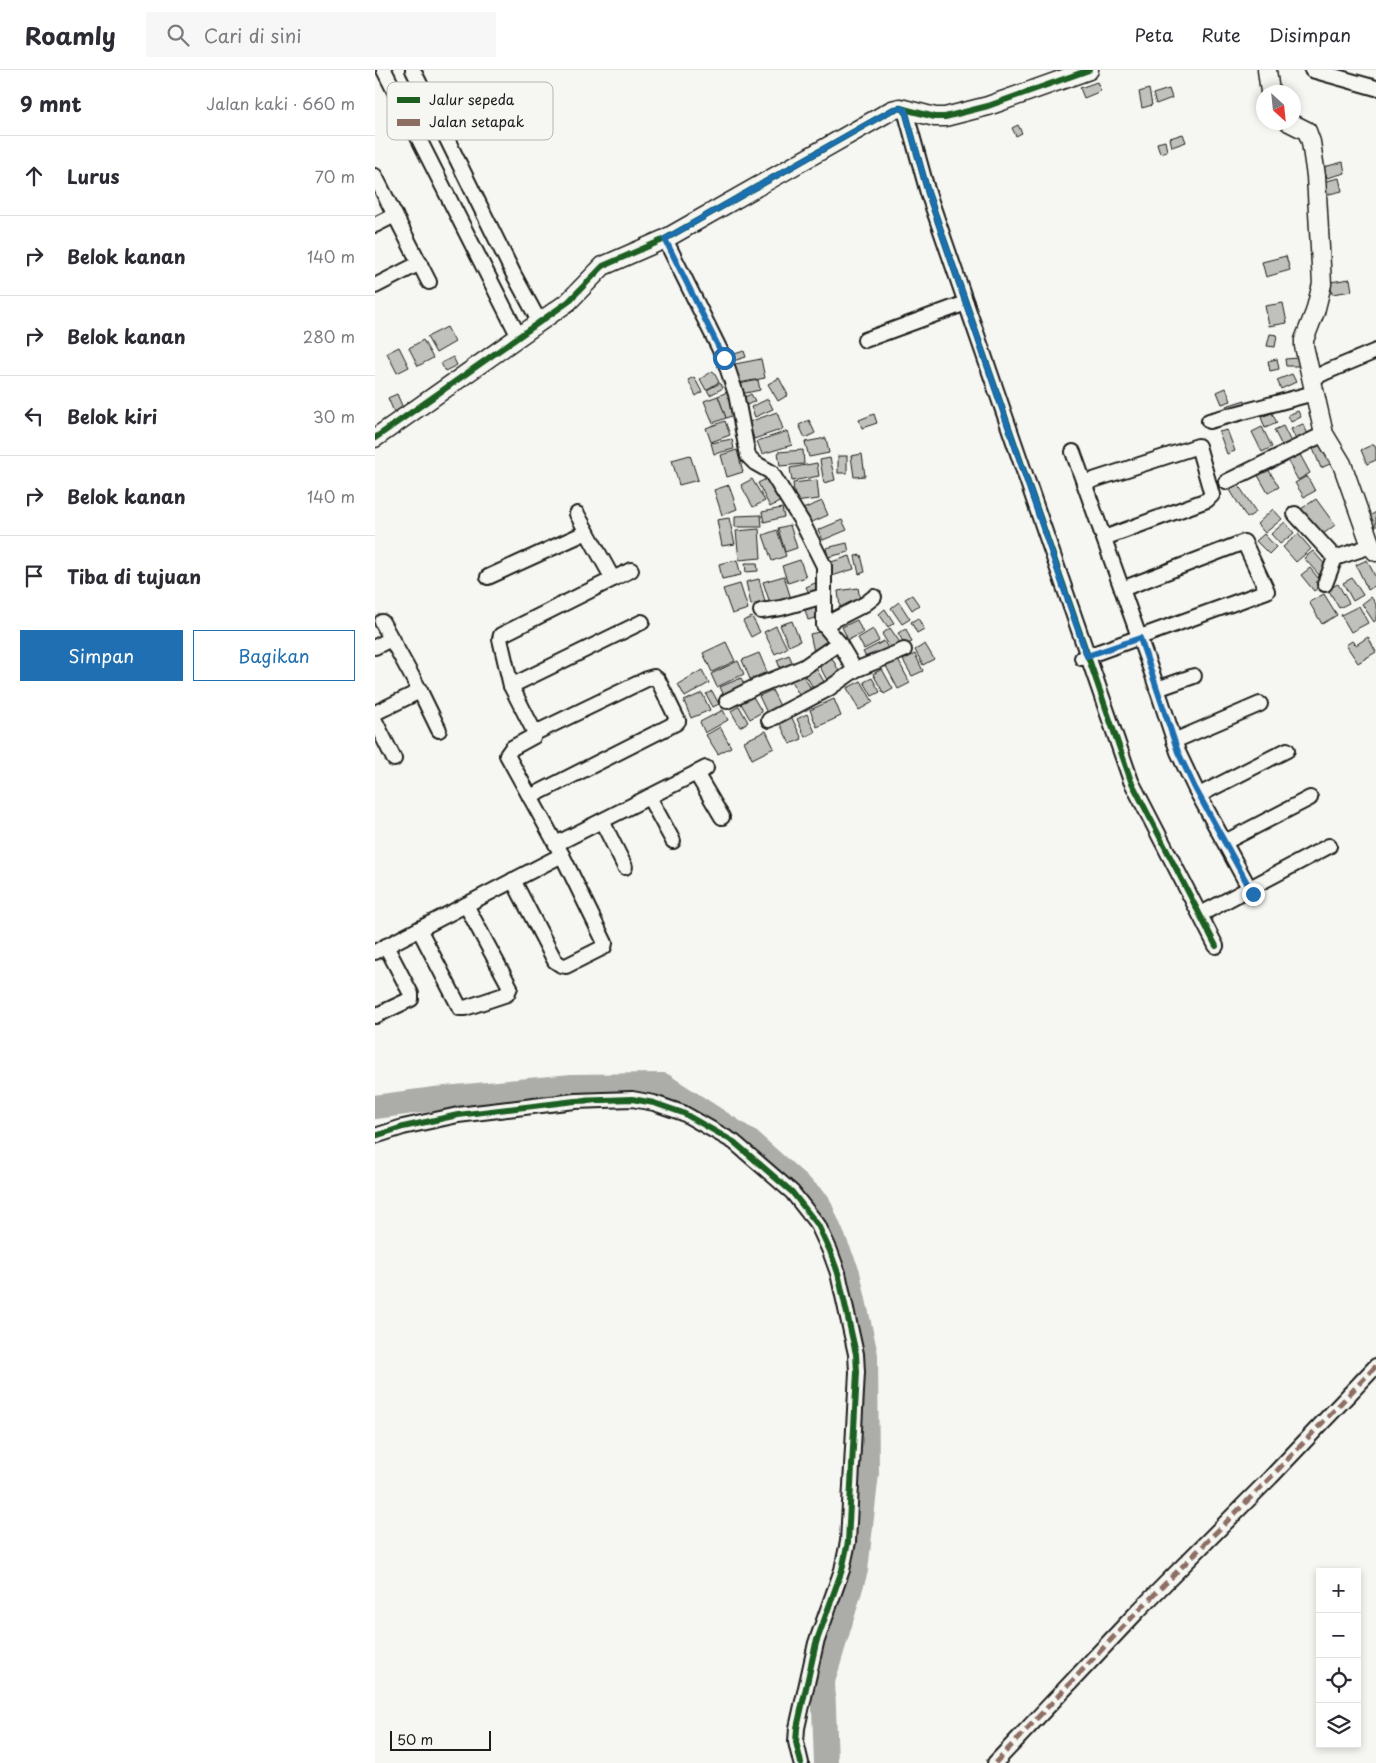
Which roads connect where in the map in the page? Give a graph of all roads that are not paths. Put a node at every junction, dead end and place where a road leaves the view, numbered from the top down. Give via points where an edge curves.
1 (384, 70) edge
2 (413, 70) edge
3 (1089, 70) edge
4 (1267, 70) edge
5 (1312, 70) edge
6 (1330, 72) edge
7 (390, 82) edge
8 (419, 82) edge
9 (1269, 85) edge
10 (1376, 88) edge
11 (905, 110) junction
12 (1301, 128) edge
13 (419, 140) edge
14 (447, 140) edge
15 (375, 176) edge
16 (395, 215) junction
17 (375, 225) edge
18 (665, 239) junction
19 (420, 263) junction
20 (429, 282) dead end
21 (375, 286) edge
22 (966, 303) junction
23 (540, 323) junction
24 (519, 337) junction
25 (865, 340) dead end
26 (1376, 351) edge
27 (1313, 386) junction
28 (1209, 421) dead end
29 (1324, 434) junction
30 (375, 438) edge
31 (1073, 452) dead end
32 (1226, 482) dead end
33 (1085, 483) junction
34 (577, 514) dead end
35 (1295, 514) dead end
36 (587, 532) junction
37 (1104, 538) junction
38 (1372, 540) edge
39 (1335, 558) junction
40 (631, 570) dead end
41 (488, 577) dead end
42 (613, 579) junction
43 (1325, 584) dead end
44 (1122, 589) junction
45 (823, 596) junction
46 (874, 597) dead end
47 (761, 611) dead end
48 (383, 622) dead end
49 (642, 622) dead end
50 (824, 625) junction
51 (1140, 638) junction
52 (391, 639) junction
53 (839, 643) junction
54 (375, 647) edge
55 (904, 650) dead end
56 (1085, 657) junction
57 (855, 670) junction
58 (1194, 676) dead end
59 (511, 686) junction
60 (1157, 689) junction
61 (420, 691) junction
62 (727, 702) dead end
63 (1260, 704) dead end
64 (375, 713) edge
65 (769, 720) dead end
66 (375, 721) edge
67 (439, 730) dead end
68 (535, 733) junction
69 (1174, 741) junction
70 (1287, 750) dead end
71 (394, 759) dead end
72 (1199, 795) junction
73 (530, 797) junction
74 (649, 797) junction
75 (1310, 798) dead end
76 (722, 817) dead end
77 (602, 821) junction
78 (673, 841) dead end
79 (1225, 842) junction
80 (1329, 846) dead end
81 (559, 849) junction
82 (625, 867) dead end
83 (513, 880) junction
84 (1252, 891) junction
85 (465, 905) junction
86 (1201, 914) junction
87 (419, 929) junction
88 (1216, 946) dead end
89 (381, 949) edge
90 (375, 1016) edge
91 (375, 1136) edge
92 (1376, 1366) edge
93 (801, 1763) edge
94 (995, 1763) edge

1 - 7 street
2 - 8 street
3 - 11 street via 988,106 945,117
4 - 9 street
5 - 6 street
6 - 10 street
11 - 18 street via 892,110
11 - 22 street via 928,193
12 - 27 street via 1307,131 1311,142 1316,176 1322,284 1304,340
13 - 24 street
14 - 23 street
15 - 16 street
16 - 17 street
16 - 19 street
18 - 23 street via 603,266 568,302
18 - 45 street via 724,358 736,394 748,456 771,472 824,566
19 - 20 street
19 - 21 street
22 - 25 street
22 - 56 street
23 - 24 street
24 - 30 street
26 - 27 street via 1325,372
27 - 28 street
27 - 29 street
29 - 32 street
29 - 38 street via 1342,464
31 - 33 street
33 - 37 street
33 - 37 street via 1198,446 1212,495 1207,500
34 - 36 street
35 - 39 street
36 - 41 street
36 - 42 street
37 - 44 street
38 - 39 street
39 - 43 street
40 - 42 street
42 - 59 street via 501,635
44 - 51 street
44 - 51 street via 1244,542 1267,591
45 - 47 street
45 - 50 street
46 - 50 street
48 - 52 street
49 - 59 street
50 - 53 street
51 - 56 street
51 - 60 street
52 - 54 street
52 - 61 street
53 - 57 street
53 - 62 street via 804,666
55 - 57 street
56 - 86 street via 1131,781
57 - 65 street via 828,689
58 - 60 street
59 - 68 street
60 - 69 street
61 - 64 street
61 - 67 street
63 - 69 street
66 - 71 street
68 - 73 street via 507,754
68 - 73 street via 654,677 678,721
69 - 72 street
70 - 72 street
72 - 79 street
73 - 81 street
74 - 76 street via 701,770
74 - 77 street
74 - 78 street
75 - 79 street
77 - 81 street
77 - 82 street
79 - 84 street
80 - 84 street
81 - 83 street
81 - 83 street via 605,943 604,947 566,966 555,961
83 - 85 street
84 - 86 street
85 - 87 street
85 - 87 street via 510,987 507,994 460,1008
86 - 88 street
87 - 89 street
89 - 90 street via 411,994 411,999
91 - 93 street via 458,1115 575,1101 632,1099 653,1103 683,1113 733,1142 792,1192 818,1225 838,1273 857,1372 848,1542 842,1570 816,1643 797,1728 796,1742
92 - 94 street

